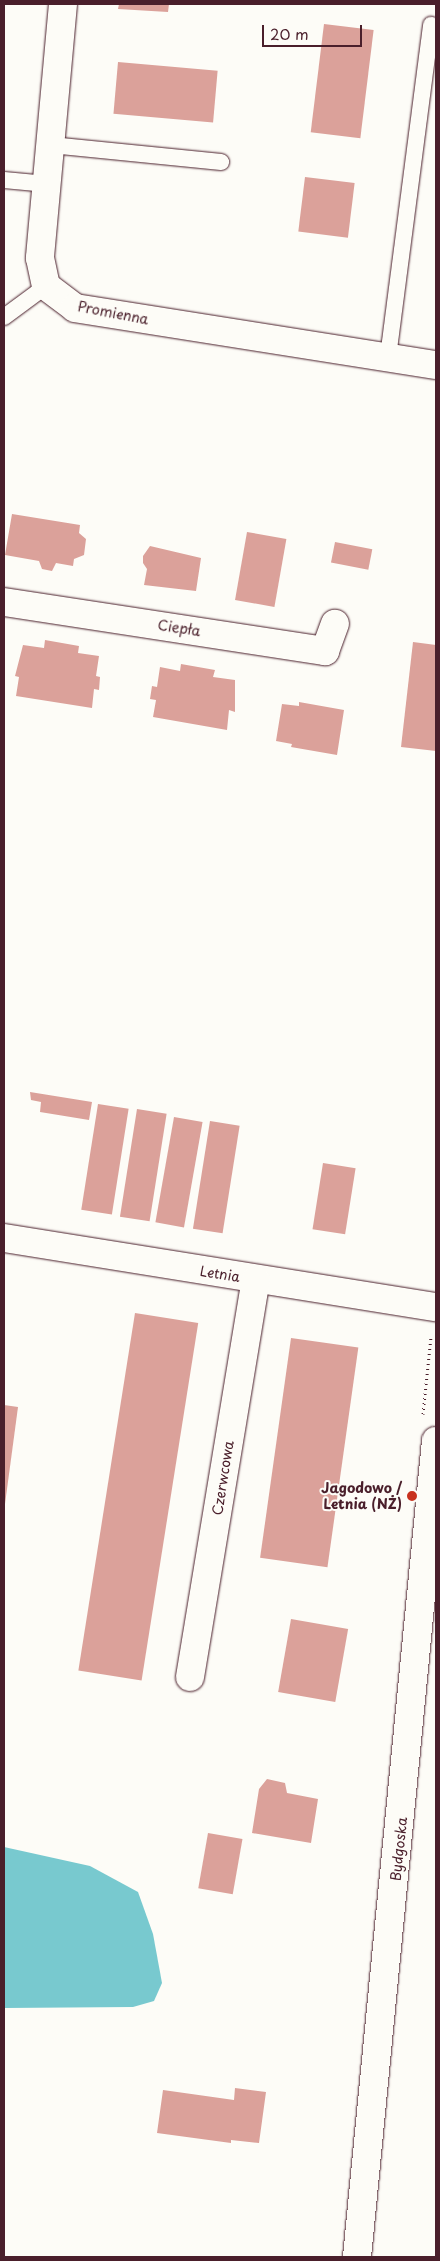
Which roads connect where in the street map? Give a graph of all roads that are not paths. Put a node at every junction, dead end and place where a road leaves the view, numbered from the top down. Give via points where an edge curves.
1 (63, 4) edge
2 (430, 25) dead end
3 (50, 145) junction
4 (221, 162) dead end
5 (4, 180) edge
6 (47, 184) junction
7 (46, 286) junction
8 (4, 317) edge
9 (388, 358) junction
10 (436, 365) edge
11 (4, 602) edge
12 (335, 624) dead end
13 (4, 1238) edge
14 (256, 1280) junction
15 (436, 1307) edge
16 (436, 1441) edge
17 (190, 1677) dead end
18 (357, 2257) edge

1 - 3 street
2 - 9 lane
3 - 4 lane
3 - 6 street
5 - 6 lane
6 - 7 street via 40,258
7 - 8 lane
7 - 9 street, Promienna via 75,308
9 - 10 street, Promienna
11 - 12 street, Ciepła via 325,651
13 - 14 street, Letnia
14 - 15 street, Letnia
14 - 17 street, Czerwcowa
16 - 18 street, Bydgoska

